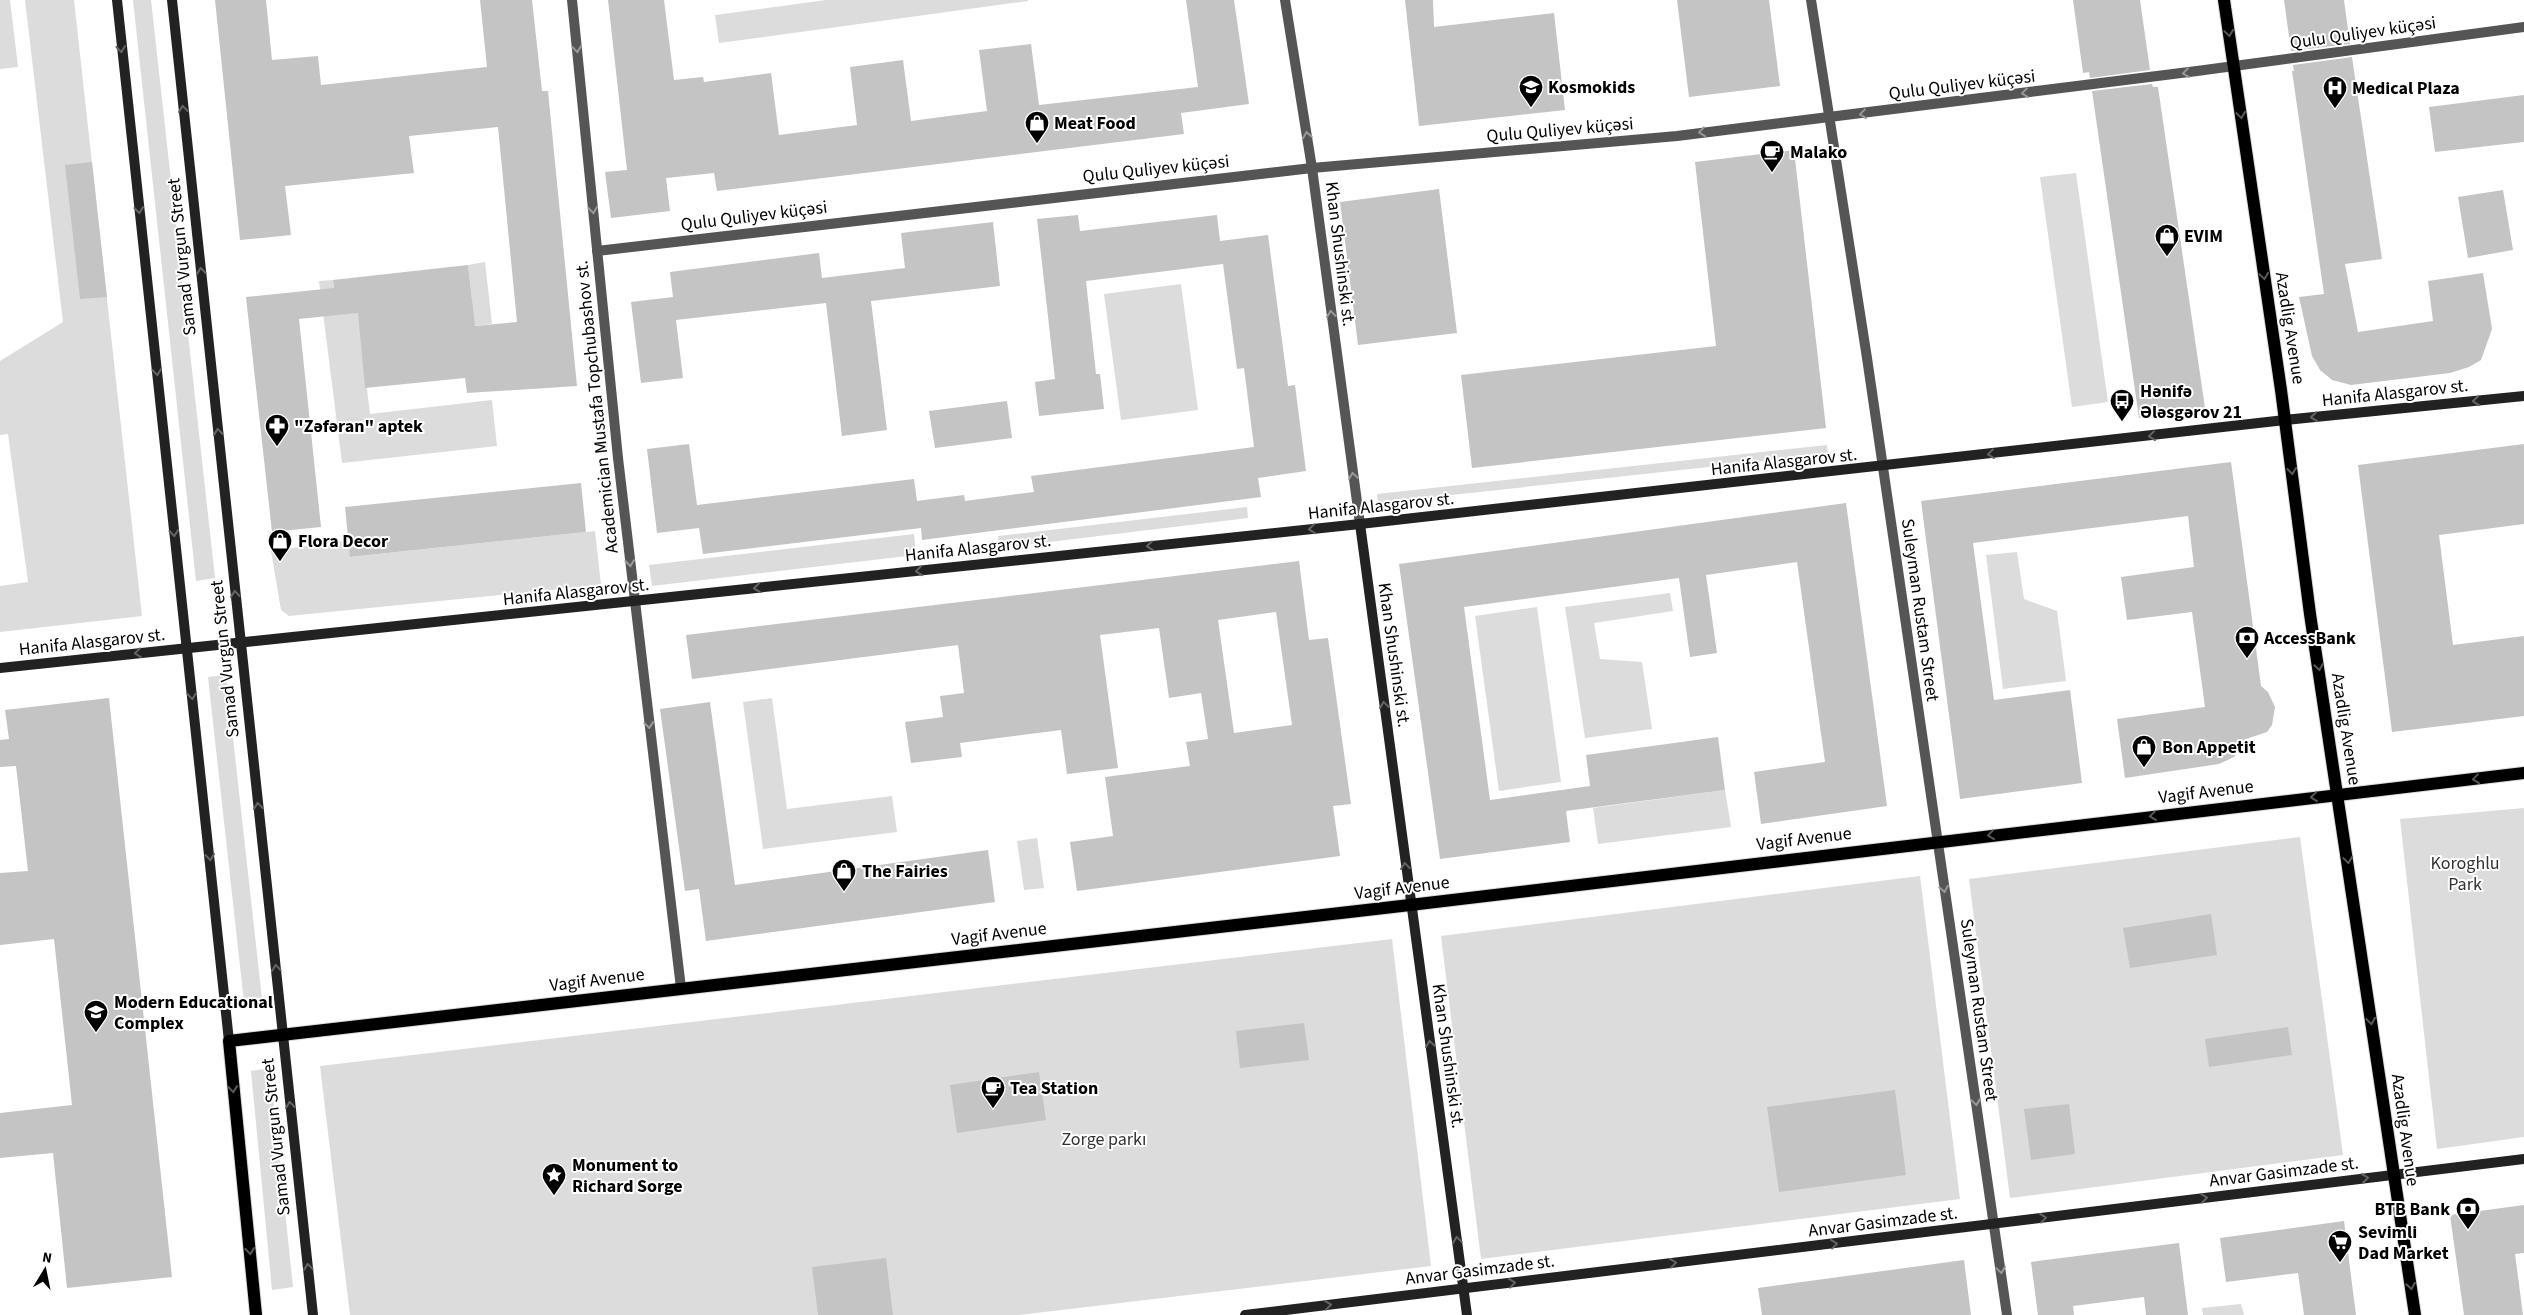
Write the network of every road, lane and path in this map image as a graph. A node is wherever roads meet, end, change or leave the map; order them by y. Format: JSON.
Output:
{"nodes":[{"id":1,"x":117,"y":0,"type":"edge"},
{"id":2,"x":172,"y":0,"type":"edge"},
{"id":3,"x":572,"y":0,"type":"edge"},
{"id":4,"x":1285,"y":0,"type":"edge"},
{"id":5,"x":1812,"y":0,"type":"edge"},
{"id":6,"x":2224,"y":0,"type":"edge"},
{"id":7,"x":2524,"y":27,"type":"edge"},
{"id":8,"x":2234,"y":67,"type":"junction"},
{"id":9,"x":1831,"y":118,"type":"junction"},
{"id":10,"x":1312,"y":168,"type":"junction"},
{"id":11,"x":597,"y":251,"type":"junction"},
{"id":12,"x":2524,"y":396,"type":"edge"},
{"id":13,"x":2285,"y":420,"type":"junction"},
{"id":14,"x":1883,"y":467,"type":"junction"},
{"id":15,"x":1360,"y":524,"type":"junction"},
{"id":16,"x":634,"y":602,"type":"junction"},
{"id":17,"x":241,"y":642,"type":"junction"},
{"id":18,"x":187,"y":648,"type":"junction"},
{"id":19,"x":0,"y":668,"type":"edge"},
{"id":20,"x":2524,"y":773,"type":"edge"},
{"id":21,"x":2338,"y":794,"type":"junction"},
{"id":22,"x":1937,"y":841,"type":"junction"},
{"id":23,"x":1410,"y":905,"type":"junction"},
{"id":24,"x":681,"y":988,"type":"junction"},
{"id":25,"x":283,"y":1034,"type":"junction"},
{"id":26,"x":229,"y":1041,"type":"junction"},
{"id":27,"x":2524,"y":1159,"type":"edge"},
{"id":28,"x":2393,"y":1174,"type":"junction"},
{"id":29,"x":1994,"y":1224,"type":"junction"},
{"id":30,"x":1463,"y":1288,"type":"junction"},
{"id":31,"x":256,"y":1315,"type":"edge"},
{"id":32,"x":313,"y":1315,"type":"edge"},
{"id":33,"x":1245,"y":1315,"type":"edge"},
{"id":34,"x":1467,"y":1315,"type":"edge"},
{"id":35,"x":2007,"y":1315,"type":"edge"},
{"id":36,"x":2415,"y":1315,"type":"edge"}],
"edges":[{"from":1,"to":18,"type":"main road","name":"Samad Vurgun Street","one_way":true},
{"from":17,"to":2,"type":"main road","name":"Samad Vurgun Street","one_way":true},
{"from":3,"to":11,"type":"street","name":"Academician Mustafa Topchubashov st.","one_way":true},
{"from":10,"to":4,"type":"street","name":"Khan Shushinski st.","one_way":true},
{"from":5,"to":9,"type":"street","name":"Suleyman Rustam Street"},
{"from":6,"to":8,"type":"main road","name":"Azadlig Avenue","one_way":true},
{"from":7,"to":8,"type":"street","name":"Qulu Quliyev küçəsi"},
{"from":8,"to":9,"type":"street","name":"Qulu Quliyev küçəsi","one_way":true},
{"from":8,"to":13,"type":"main road","name":"Azadlig Avenue","one_way":true},
{"from":9,"to":10,"type":"street","name":"Qulu Quliyev küçəsi","one_way":true},
{"from":9,"to":14,"type":"street","name":"Suleyman Rustam Street"},
{"from":10,"to":11,"type":"street","name":"Qulu Quliyev küçəsi"},
{"from":15,"to":10,"type":"street","name":"Khan Shushinski st.","one_way":true},
{"from":11,"to":16,"type":"street","name":"Academician Mustafa Topchubashov st.","one_way":true},
{"from":12,"to":13,"type":"main road","name":"Hanifa Alasgarov st.","one_way":true},
{"from":13,"to":14,"type":"main road","name":"Hanifa Alasgarov st.","one_way":true},
{"from":13,"to":21,"type":"main road","name":"Azadlig Avenue","one_way":true},
{"from":14,"to":15,"type":"main road","name":"Hanifa Alasgarov st."},
{"from":14,"to":22,"type":"street","name":"Suleyman Rustam Street"},
{"from":15,"to":16,"type":"main road","name":"Hanifa Alasgarov st.","one_way":true},
{"from":23,"to":15,"type":"main road","name":"Khan Shushinski st.","one_way":true},
{"from":16,"to":17,"type":"main road","name":"Hanifa Alasgarov st."},
{"from":16,"to":24,"type":"street","name":"Academician Mustafa Topchubashov st.","one_way":true},
{"from":17,"to":18,"type":"main road","name":"Hanifa Alasgarov st."},
{"from":25,"to":17,"type":"main road","name":"Samad Vurgun Street","one_way":true},
{"from":18,"to":19,"type":"main road","name":"Hanifa Alasgarov st.","one_way":true},
{"from":18,"to":26,"type":"main road","name":"Samad Vurgun Street","one_way":true},
{"from":20,"to":21,"type":"main road","name":"Vagif Avenue","one_way":true},
{"from":21,"to":22,"type":"main road","name":"Vagif Avenue","one_way":true},
{"from":21,"to":28,"type":"main road","name":"Azadlig Avenue","one_way":true},
{"from":22,"to":23,"type":"main road","name":"Vagif Avenue"},
{"from":22,"to":29,"type":"street","name":"Suleyman Rustam Street","one_way":true},
{"from":23,"to":24,"type":"main road","name":"Vagif Avenue"},
{"from":30,"to":23,"type":"main road","name":"Khan Shushinski st.","one_way":true},
{"from":24,"to":25,"type":"main road","name":"Vagif Avenue"},
{"from":25,"to":26,"type":"main road","name":"Vagif Avenue"},
{"from":32,"to":25,"type":"main road","name":"Samad Vurgun Street","one_way":true},
{"from":26,"to":31,"type":"main road","name":"Samad Vurgun Street","one_way":true},
{"from":27,"to":28,"type":"main road","name":"Anvar Gasimzade st."},
{"from":29,"to":28,"type":"main road","name":"Anvar Gasimzade st.","one_way":true},
{"from":28,"to":36,"type":"main road","name":"Azadlig Avenue","one_way":true},
{"from":30,"to":29,"type":"main road","name":"Anvar Gasimzade st.","one_way":true},
{"from":29,"to":35,"type":"street","name":"Suleyman Rustam Street","one_way":true},
{"from":33,"to":30,"type":"main road","name":"Anvar Gasimzade st.","one_way":true},
{"from":30,"to":34,"type":"main road","name":"Khan Shushinski st."}]}
